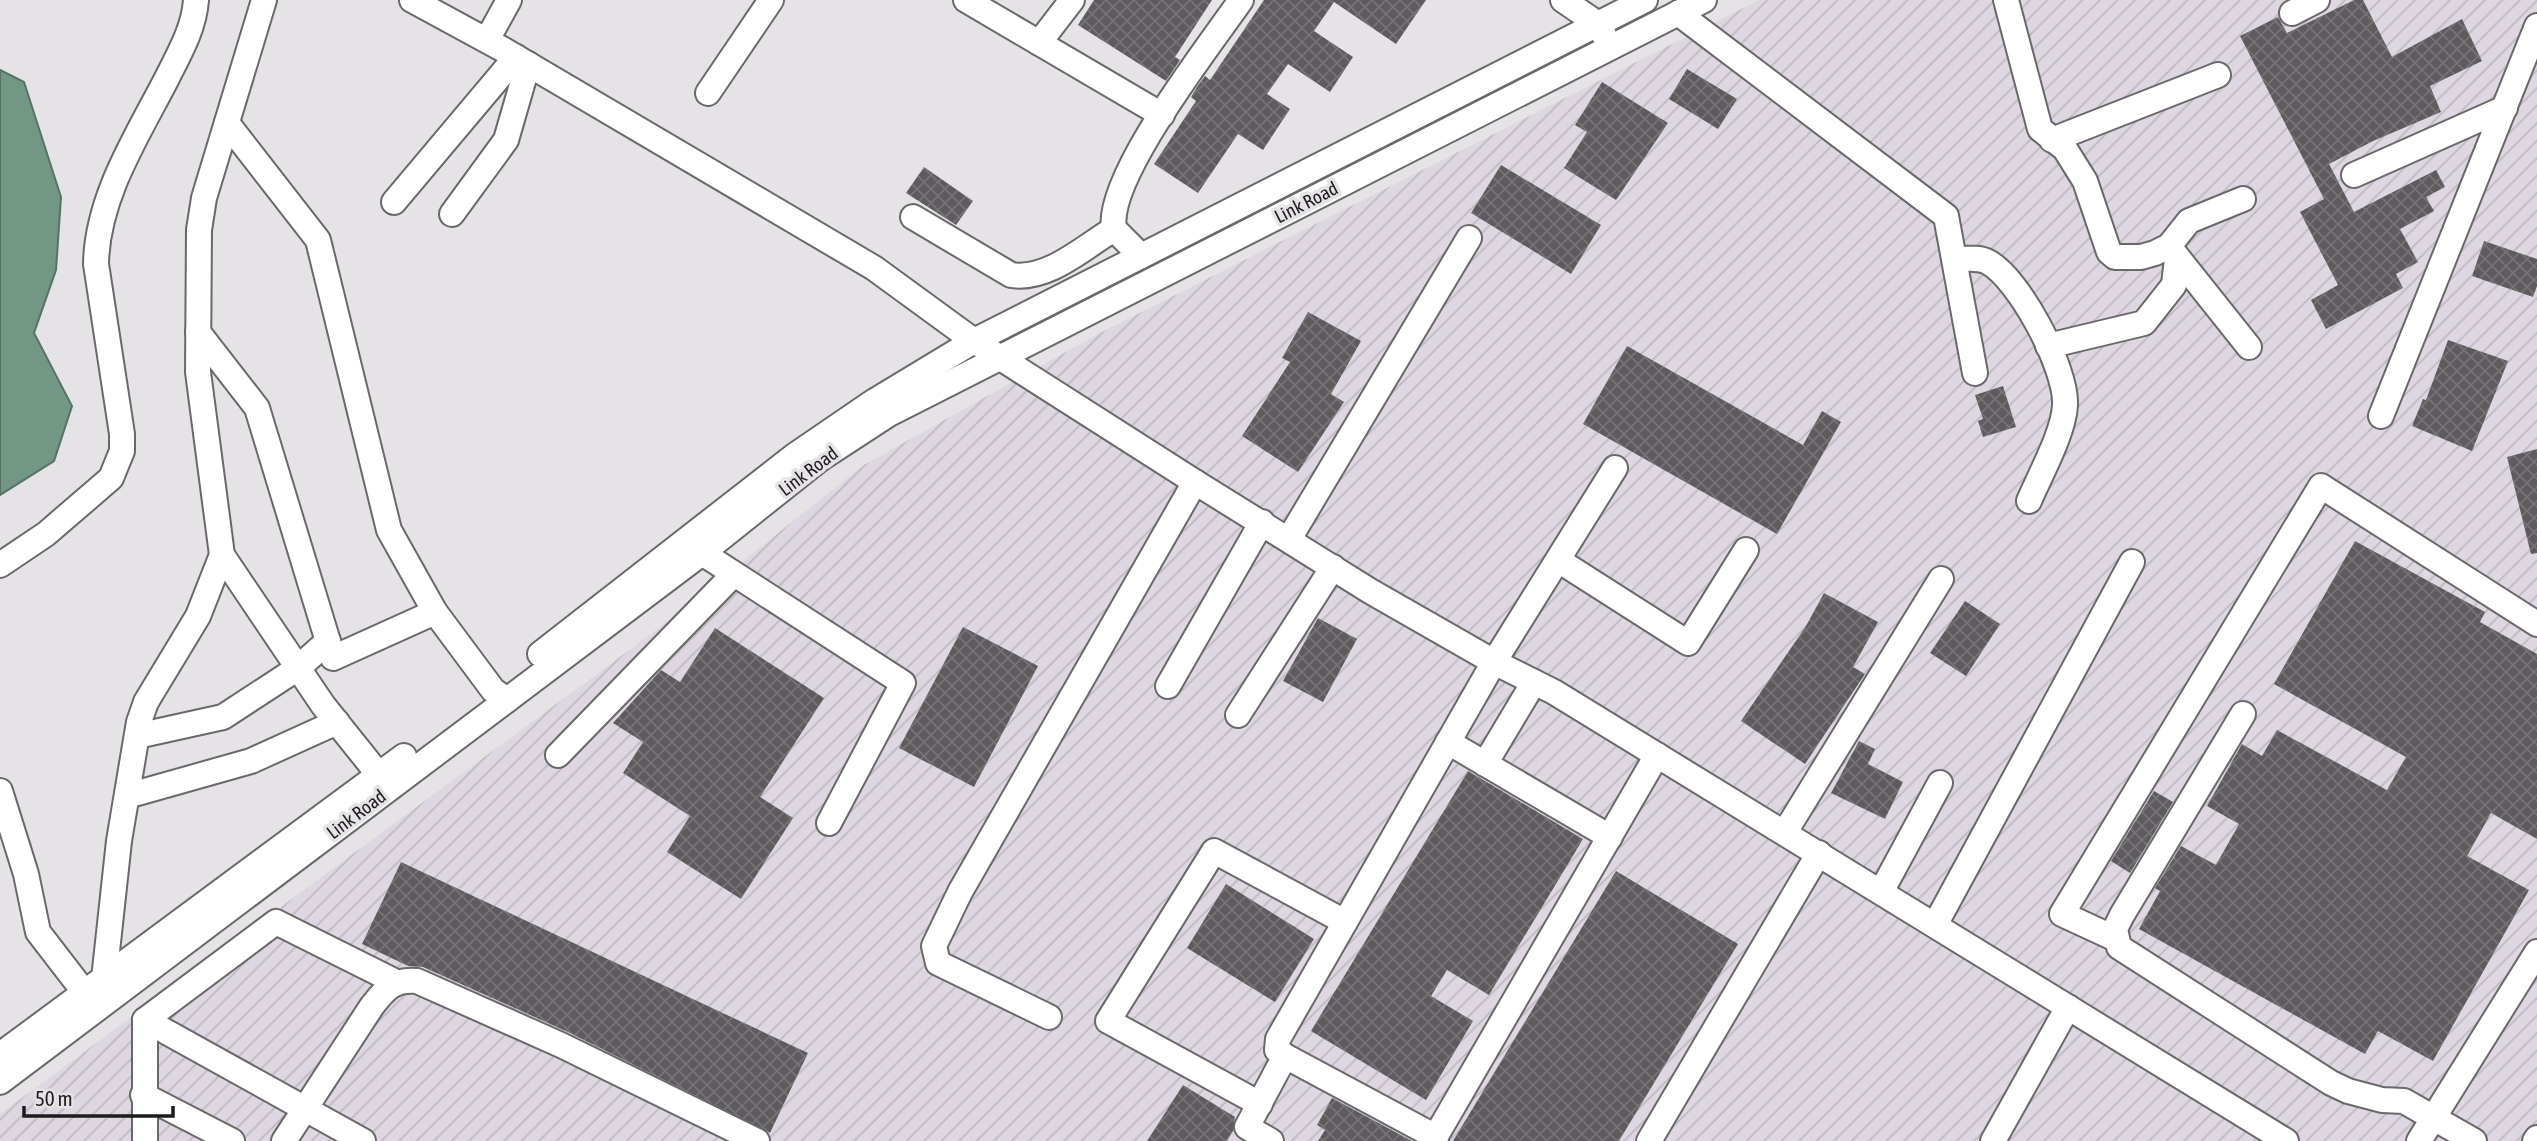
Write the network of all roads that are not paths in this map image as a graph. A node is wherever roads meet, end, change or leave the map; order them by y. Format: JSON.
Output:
{"nodes":[{"id":1,"x":196,"y":0,"type":"edge"},
{"id":2,"x":264,"y":0,"type":"edge"},
{"id":3,"x":509,"y":0,"type":"edge"},
{"id":4,"x":771,"y":0,"type":"edge"},
{"id":5,"x":967,"y":0,"type":"edge"},
{"id":6,"x":1072,"y":0,"type":"edge"},
{"id":7,"x":1241,"y":0,"type":"edge"},
{"id":8,"x":1563,"y":0,"type":"edge"},
{"id":9,"x":1645,"y":0,"type":"edge"},
{"id":10,"x":1704,"y":0,"type":"edge"},
{"id":11,"x":2006,"y":0,"type":"edge"},
{"id":12,"x":2317,"y":0,"type":"edge"},
{"id":13,"x":427,"y":4,"type":"edge"},
{"id":14,"x":1678,"y":13,"type":"junction"},
{"id":15,"x":2292,"y":13,"type":"dead end"},
{"id":16,"x":1598,"y":24,"type":"junction"},
{"id":17,"x":2537,"y":26,"type":"edge"},
{"id":18,"x":486,"y":40,"type":"junction"},
{"id":19,"x":1040,"y":43,"type":"junction"},
{"id":20,"x":1611,"y":47,"type":"junction"},
{"id":21,"x":522,"y":60,"type":"junction"},
{"id":22,"x":2218,"y":75,"type":"dead end"},
{"id":23,"x":708,"y":93,"type":"dead end"},
{"id":24,"x":2505,"y":108,"type":"junction"},
{"id":25,"x":1162,"y":115,"type":"junction"},
{"id":26,"x":227,"y":123,"type":"junction"},
{"id":27,"x":2052,"y":140,"type":"junction"},
{"id":28,"x":2354,"y":175,"type":"dead end"},
{"id":29,"x":2243,"y":199,"type":"dead end"},
{"id":30,"x":394,"y":202,"type":"dead end"},
{"id":31,"x":452,"y":214,"type":"dead end"},
{"id":32,"x":913,"y":217,"type":"dead end"},
{"id":33,"x":1114,"y":229,"type":"junction"},
{"id":34,"x":1469,"y":237,"type":"dead end"},
{"id":35,"x":2173,"y":252,"type":"junction"},
{"id":36,"x":1141,"y":256,"type":"junction"},
{"id":37,"x":1956,"y":258,"type":"junction"},
{"id":38,"x":198,"y":332,"type":"junction"},
{"id":39,"x":974,"y":341,"type":"junction"},
{"id":40,"x":2048,"y":346,"type":"junction"},
{"id":41,"x":2249,"y":347,"type":"dead end"},
{"id":42,"x":1001,"y":357,"type":"junction"},
{"id":43,"x":1975,"y":373,"type":"dead end"},
{"id":44,"x":2381,"y":416,"type":"dead end"},
{"id":45,"x":1615,"y":468,"type":"dead end"},
{"id":46,"x":1195,"y":482,"type":"junction"},
{"id":47,"x":2029,"y":500,"type":"dead end"},
{"id":48,"x":1262,"y":522,"type":"junction"},
{"id":49,"x":1289,"y":539,"type":"junction"},
{"id":50,"x":1746,"y":550,"type":"dead end"},
{"id":51,"x":702,"y":554,"type":"junction"},
{"id":52,"x":222,"y":555,"type":"junction"},
{"id":53,"x":1558,"y":560,"type":"junction"},
{"id":54,"x":2132,"y":562,"type":"dead end"},
{"id":55,"x":0,"y":565,"type":"edge"},
{"id":56,"x":1332,"y":567,"type":"junction"},
{"id":57,"x":734,"y":574,"type":"junction"},
{"id":58,"x":1941,"y":579,"type":"dead end"},
{"id":59,"x":435,"y":612,"type":"junction"},
{"id":60,"x":2537,"y":624,"type":"edge"},
{"id":61,"x":328,"y":641,"type":"junction"},
{"id":62,"x":1494,"y":662,"type":"junction"},
{"id":63,"x":298,"y":668,"type":"junction"},
{"id":64,"x":1534,"y":682,"type":"junction"},
{"id":65,"x":1168,"y":686,"type":"dead end"},
{"id":66,"x":500,"y":695,"type":"junction"},
{"id":67,"x":1238,"y":715,"type":"dead end"},
{"id":68,"x":2243,"y":715,"type":"dead end"},
{"id":69,"x":337,"y":722,"type":"junction"},
{"id":70,"x":136,"y":736,"type":"junction"},
{"id":71,"x":1448,"y":742,"type":"junction"},
{"id":72,"x":558,"y":755,"type":"dead end"},
{"id":73,"x":1657,"y":755,"type":"junction"},
{"id":74,"x":1485,"y":764,"type":"junction"},
{"id":75,"x":379,"y":775,"type":"junction"},
{"id":76,"x":1940,"y":782,"type":"dead end"},
{"id":77,"x":0,"y":791,"type":"edge"},
{"id":78,"x":127,"y":796,"type":"junction"},
{"id":79,"x":829,"y":823,"type":"dead end"},
{"id":80,"x":1785,"y":832,"type":"junction"},
{"id":81,"x":1609,"y":837,"type":"junction"},
{"id":82,"x":1819,"y":853,"type":"junction"},
{"id":83,"x":1881,"y":892,"type":"junction"},
{"id":84,"x":1345,"y":922,"type":"junction"},
{"id":85,"x":1935,"y":925,"type":"junction"},
{"id":86,"x":2116,"y":939,"type":"junction"},
{"id":87,"x":2537,"y":952,"type":"edge"},
{"id":88,"x":396,"y":982,"type":"junction"},
{"id":89,"x":95,"y":986,"type":"junction"},
{"id":90,"x":2068,"y":1007,"type":"junction"},
{"id":91,"x":1049,"y":1017,"type":"dead end"},
{"id":92,"x":145,"y":1020,"type":"junction"},
{"id":93,"x":0,"y":1055,"type":"edge"},
{"id":94,"x":1286,"y":1056,"type":"junction"},
{"id":95,"x":0,"y":1082,"type":"edge"},
{"id":96,"x":143,"y":1095,"type":"junction"},
{"id":97,"x":1260,"y":1104,"type":"junction"},
{"id":98,"x":304,"y":1110,"type":"junction"},
{"id":99,"x":2433,"y":1117,"type":"junction"},
{"id":100,"x":1435,"y":1139,"type":"edge"},
{"id":101,"x":145,"y":1141,"type":"edge"},
{"id":102,"x":232,"y":1141,"type":"edge"},
{"id":103,"x":284,"y":1141,"type":"edge"},
{"id":104,"x":363,"y":1141,"type":"edge"},
{"id":105,"x":757,"y":1141,"type":"edge"},
{"id":106,"x":1271,"y":1141,"type":"edge"},
{"id":107,"x":1649,"y":1141,"type":"edge"},
{"id":108,"x":1993,"y":1141,"type":"edge"},
{"id":109,"x":2286,"y":1141,"type":"edge"},
{"id":110,"x":2419,"y":1141,"type":"edge"},
{"id":111,"x":2474,"y":1141,"type":"edge"}],
"edges":[{"from":1,"to":55,"type":"street"},
{"from":2,"to":26,"type":"street"},
{"from":3,"to":18,"type":"street"},
{"from":4,"to":23,"type":"street"},
{"from":5,"to":19,"type":"street"},
{"from":6,"to":19,"type":"street"},
{"from":7,"to":25,"type":"street"},
{"from":8,"to":16,"type":"street"},
{"from":9,"to":16,"type":"street","name":"Link Road"},
{"from":10,"to":14,"type":"street","name":"Link Road"},
{"from":11,"to":27,"type":"street"},
{"from":12,"to":15,"type":"street"},
{"from":13,"to":18,"type":"street"},
{"from":14,"to":20,"type":"street","name":"Link Road"},
{"from":14,"to":37,"type":"street"},
{"from":16,"to":20,"type":"street"},
{"from":16,"to":36,"type":"street","name":"Link Road"},
{"from":17,"to":24,"type":"street"},
{"from":18,"to":21,"type":"street"},
{"from":19,"to":25,"type":"street"},
{"from":20,"to":42,"type":"street","name":"Link Road"},
{"from":21,"to":30,"type":"street"},
{"from":21,"to":31,"type":"street"},
{"from":21,"to":39,"type":"street"},
{"from":22,"to":27,"type":"street"},
{"from":24,"to":28,"type":"street"},
{"from":24,"to":44,"type":"street"},
{"from":25,"to":33,"type":"street"},
{"from":26,"to":38,"type":"street"},
{"from":26,"to":59,"type":"street"},
{"from":27,"to":35,"type":"street"},
{"from":29,"to":35,"type":"street"},
{"from":32,"to":33,"type":"street"},
{"from":33,"to":36,"type":"street"},
{"from":34,"to":49,"type":"street"},
{"from":35,"to":40,"type":"street"},
{"from":35,"to":41,"type":"street"},
{"from":36,"to":39,"type":"street","name":"Link Road"},
{"from":37,"to":40,"type":"street"},
{"from":37,"to":43,"type":"street"},
{"from":38,"to":52,"type":"street"},
{"from":38,"to":61,"type":"street"},
{"from":39,"to":42,"type":"street"},
{"from":39,"to":66,"type":"street","name":"Link Road"},
{"from":40,"to":47,"type":"street"},
{"from":42,"to":46,"type":"street"},
{"from":42,"to":51,"type":"street","name":"Link Road"},
{"from":45,"to":53,"type":"street"},
{"from":46,"to":48,"type":"street"},
{"from":46,"to":91,"type":"street"},
{"from":48,"to":49,"type":"street"},
{"from":48,"to":65,"type":"street"},
{"from":49,"to":56,"type":"street"},
{"from":50,"to":53,"type":"street"},
{"from":51,"to":57,"type":"street"},
{"from":51,"to":66,"type":"street","name":"Link Road"},
{"from":52,"to":63,"type":"street"},
{"from":52,"to":70,"type":"street"},
{"from":53,"to":62,"type":"street"},
{"from":54,"to":85,"type":"street"},
{"from":56,"to":62,"type":"street"},
{"from":56,"to":67,"type":"street"},
{"from":57,"to":72,"type":"street"},
{"from":57,"to":79,"type":"street"},
{"from":58,"to":80,"type":"street"},
{"from":59,"to":61,"type":"street"},
{"from":59,"to":66,"type":"street"},
{"from":60,"to":86,"type":"street"},
{"from":61,"to":63,"type":"street"},
{"from":62,"to":64,"type":"street"},
{"from":62,"to":71,"type":"street"},
{"from":63,"to":69,"type":"street"},
{"from":63,"to":70,"type":"street"},
{"from":64,"to":73,"type":"street"},
{"from":64,"to":74,"type":"street"},
{"from":66,"to":75,"type":"street","name":"Link Road"},
{"from":66,"to":95,"type":"street","name":"Link Road"},
{"from":68,"to":86,"type":"street"},
{"from":69,"to":75,"type":"street"},
{"from":69,"to":78,"type":"street"},
{"from":70,"to":78,"type":"street"},
{"from":71,"to":74,"type":"street"},
{"from":71,"to":84,"type":"street"},
{"from":73,"to":80,"type":"street"},
{"from":73,"to":81,"type":"street"},
{"from":74,"to":81,"type":"street"},
{"from":75,"to":89,"type":"street","name":"Link Road"},
{"from":76,"to":83,"type":"street"},
{"from":77,"to":89,"type":"street"},
{"from":78,"to":89,"type":"street"},
{"from":80,"to":82,"type":"street"},
{"from":81,"to":100,"type":"street"},
{"from":82,"to":83,"type":"street"},
{"from":82,"to":107,"type":"street"},
{"from":83,"to":85,"type":"street"},
{"from":84,"to":94,"type":"street"},
{"from":84,"to":97,"type":"street"},
{"from":85,"to":90,"type":"street"},
{"from":86,"to":99,"type":"street"},
{"from":87,"to":99,"type":"street"},
{"from":88,"to":92,"type":"street"},
{"from":88,"to":98,"type":"street"},
{"from":88,"to":105,"type":"street"},
{"from":89,"to":93,"type":"street","name":"Link Road"},
{"from":90,"to":108,"type":"street"},
{"from":90,"to":109,"type":"street"},
{"from":92,"to":96,"type":"street"},
{"from":92,"to":98,"type":"street"},
{"from":94,"to":97,"type":"street"},
{"from":94,"to":100,"type":"street"},
{"from":96,"to":101,"type":"street"},
{"from":96,"to":102,"type":"street"},
{"from":97,"to":106,"type":"street"},
{"from":98,"to":103,"type":"street"},
{"from":98,"to":104,"type":"street"},
{"from":99,"to":110,"type":"street"},
{"from":99,"to":111,"type":"street"}]}
